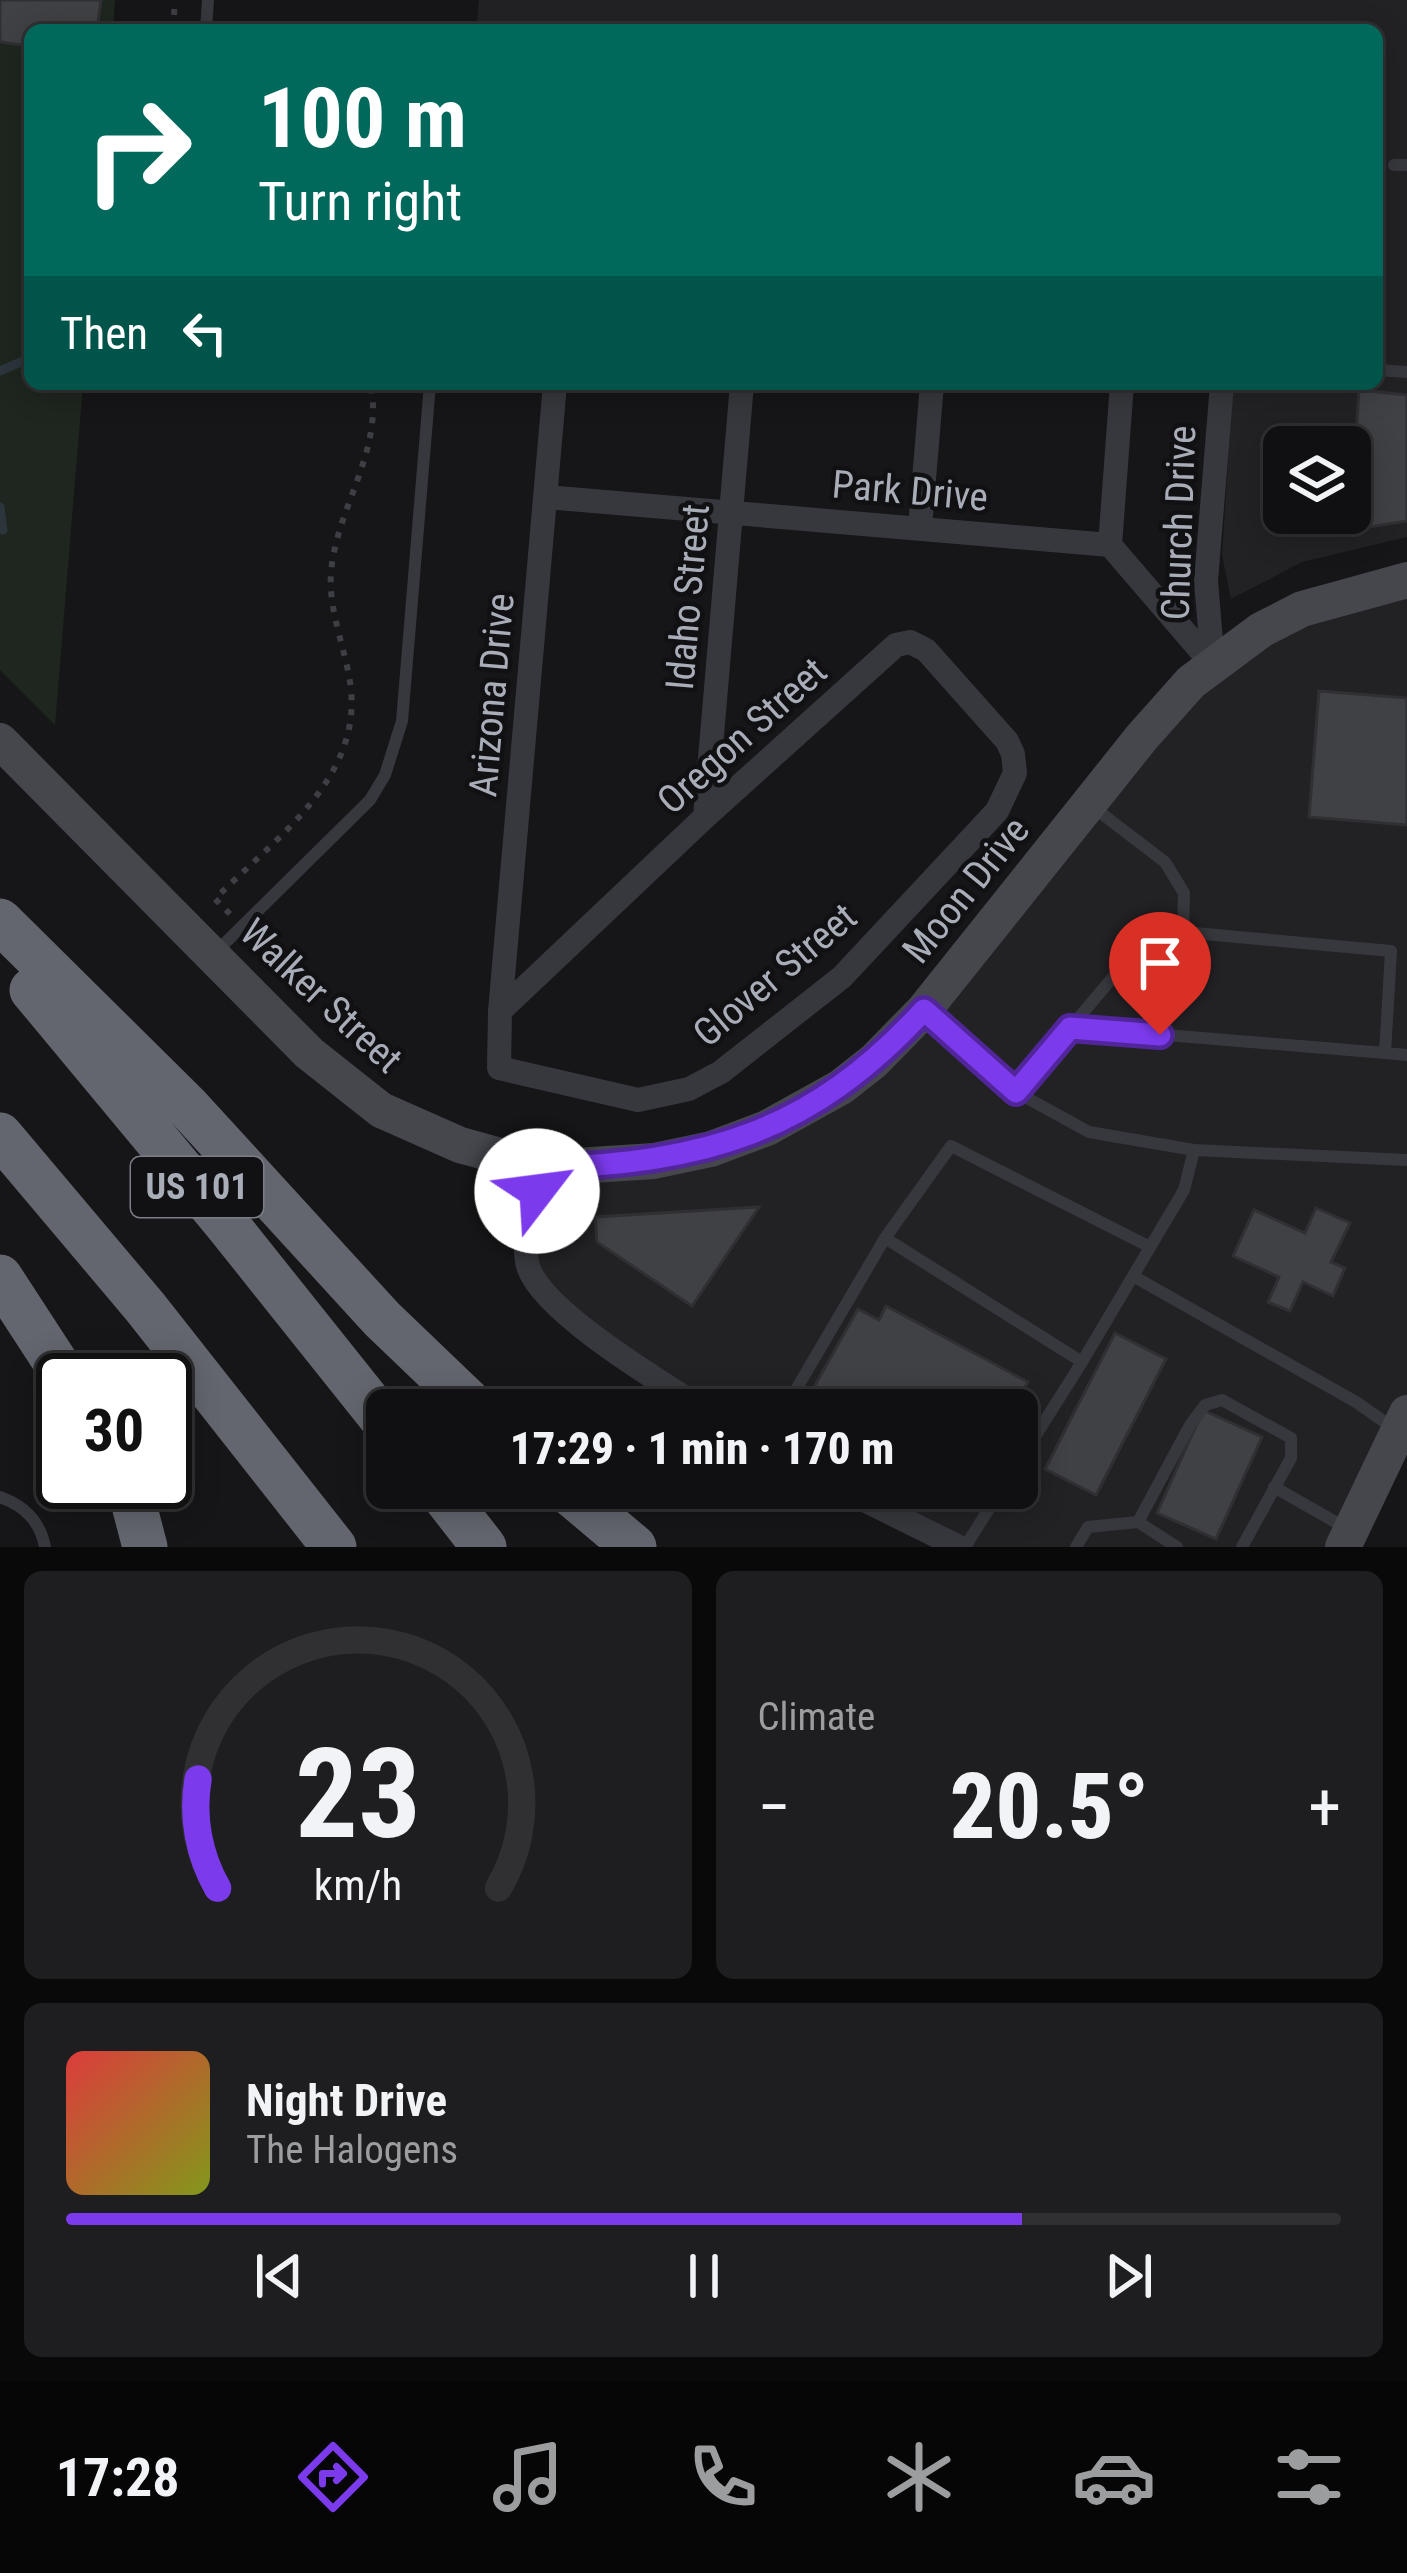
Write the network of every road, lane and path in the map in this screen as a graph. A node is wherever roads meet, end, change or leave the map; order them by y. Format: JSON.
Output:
{"nodes":[{"id":1,"x":371,"y":390,"type":"edge"},
{"id":2,"x":429,"y":390,"type":"edge"},
{"id":3,"x":555,"y":390,"type":"edge"},
{"id":4,"x":741,"y":390,"type":"edge"},
{"id":5,"x":931,"y":390,"type":"edge"},
{"id":6,"x":1122,"y":390,"type":"edge"},
{"id":7,"x":1222,"y":390,"type":"edge"},
{"id":8,"x":546,"y":497,"type":"junction"},
{"id":9,"x":731,"y":513,"type":"junction"},
{"id":10,"x":920,"y":527,"type":"junction"},
{"id":11,"x":1110,"y":545,"type":"junction"},
{"id":12,"x":1407,"y":580,"type":"edge"},
{"id":13,"x":1213,"y":665,"type":"junction"},
{"id":14,"x":0,"y":741,"type":"edge"},
{"id":15,"x":1015,"y":773,"type":"joint"},
{"id":16,"x":1089,"y":803,"type":"junction"},
{"id":17,"x":705,"y":817,"type":"junction"},
{"id":18,"x":0,"y":921,"type":"edge"},
{"id":19,"x":242,"y":925,"type":"junction"},
{"id":20,"x":1183,"y":932,"type":"junction"},
{"id":21,"x":0,"y":954,"type":"edge"},
{"id":22,"x":213,"y":955,"type":"junction"},
{"id":23,"x":924,"y":1010,"type":"junction"},
{"id":24,"x":500,"y":1011,"type":"junction"},
{"id":25,"x":1070,"y":1028,"type":"junction"},
{"id":26,"x":1385,"y":1053,"type":"junction"},
{"id":27,"x":1407,"y":1055,"type":"edge"},
{"id":28,"x":1016,"y":1092,"type":"junction"},
{"id":29,"x":0,"y":1135,"type":"edge"},
{"id":30,"x":1194,"y":1150,"type":"junction"},
{"id":31,"x":1407,"y":1160,"type":"edge"},
{"id":32,"x":544,"y":1168,"type":"junction"},
{"id":33,"x":885,"y":1238,"type":"junction"},
{"id":34,"x":1150,"y":1247,"type":"junction"},
{"id":35,"x":1132,"y":1276,"type":"junction"},
{"id":36,"x":0,"y":1277,"type":"edge"},
{"id":37,"x":49,"y":1353,"type":"edge"},
{"id":38,"x":1082,"y":1362,"type":"junction"},
{"id":39,"x":455,"y":1389,"type":"edge"},
{"id":40,"x":674,"y":1389,"type":"edge"},
{"id":41,"x":796,"y":1389,"type":"edge"},
{"id":42,"x":366,"y":1399,"type":"edge"},
{"id":43,"x":1405,"y":1430,"type":"edge"},
{"id":44,"x":1038,"y":1432,"type":"edge"},
{"id":45,"x":1274,"y":1487,"type":"junction"},
{"id":46,"x":0,"y":1497,"type":"edge"},
{"id":47,"x":135,"y":1509,"type":"edge"},
{"id":48,"x":454,"y":1509,"type":"edge"},
{"id":49,"x":589,"y":1509,"type":"edge"},
{"id":50,"x":883,"y":1509,"type":"edge"},
{"id":51,"x":988,"y":1509,"type":"edge"},
{"id":52,"x":1138,"y":1522,"type":"junction"},
{"id":53,"x":1348,"y":1539,"type":"edge"},
{"id":54,"x":45,"y":1547,"type":"edge"},
{"id":55,"x":145,"y":1547,"type":"edge"},
{"id":56,"x":334,"y":1547,"type":"edge"},
{"id":57,"x":484,"y":1547,"type":"edge"},
{"id":58,"x":634,"y":1547,"type":"edge"},
{"id":59,"x":962,"y":1547,"type":"edge"},
{"id":60,"x":1076,"y":1547,"type":"edge"},
{"id":61,"x":1177,"y":1547,"type":"edge"},
{"id":62,"x":1243,"y":1547,"type":"edge"}],
"edges":[{"from":1,"to":19,"type":"path"},
{"from":2,"to":19,"type":"lane"},
{"from":3,"to":8,"type":"street","name":"Arizona Drive"},
{"from":4,"to":9,"type":"street","name":"Idaho Street"},
{"from":5,"to":10,"type":"street"},
{"from":6,"to":11,"type":"street"},
{"from":7,"to":13,"type":"street","name":"Church Drive"},
{"from":8,"to":9,"type":"street","name":"Park Drive"},
{"from":8,"to":24,"type":"street","name":"Arizona Drive"},
{"from":9,"to":10,"type":"street","name":"Park Drive"},
{"from":9,"to":17,"type":"street","name":"Idaho Street"},
{"from":10,"to":11,"type":"street","name":"Park Drive"},
{"from":11,"to":13,"type":"street"},
{"from":12,"to":13,"type":"street","name":"Moon Drive"},
{"from":13,"to":16,"type":"street","name":"Moon Drive"},
{"from":14,"to":22,"type":"street","name":"Walker Street"},
{"from":15,"to":17,"type":"street","name":"Oregon Street"},
{"from":15,"to":24,"type":"street","name":"Glover Street"},
{"from":16,"to":20,"type":"lane"},
{"from":16,"to":23,"type":"street","name":"Moon Drive"},
{"from":17,"to":24,"type":"street","name":"Oregon Street"},
{"from":18,"to":39,"type":"highway"},
{"from":19,"to":22,"type":"lane"},
{"from":20,"to":25,"type":"lane"},
{"from":20,"to":26,"type":"lane"},
{"from":21,"to":42,"type":"highway","number":"US 101"},
{"from":22,"to":32,"type":"street","name":"Walker Street"},
{"from":23,"to":28,"type":"lane"},
{"from":23,"to":32,"type":"street","name":"Moon Drive"},
{"from":25,"to":26,"type":"lane"},
{"from":25,"to":28,"type":"lane"},
{"from":26,"to":27,"type":"lane"},
{"from":28,"to":30,"type":"lane"},
{"from":29,"to":56,"type":"highway","number":"US 101"},
{"from":30,"to":31,"type":"lane"},
{"from":30,"to":34,"type":"lane"},
{"from":32,"to":40,"type":"street"},
{"from":33,"to":34,"type":"lane"},
{"from":33,"to":38,"type":"lane"},
{"from":33,"to":41,"type":"lane"},
{"from":34,"to":35,"type":"lane"},
{"from":35,"to":38,"type":"lane"},
{"from":35,"to":43,"type":"lane"},
{"from":36,"to":37,"type":"highway"},
{"from":38,"to":44,"type":"lane"},
{"from":43,"to":53,"type":"street"},
{"from":45,"to":52,"type":"lane"},
{"from":45,"to":53,"type":"lane"},
{"from":45,"to":62,"type":"lane"},
{"from":46,"to":54,"type":"lane"},
{"from":47,"to":55,"type":"highway"},
{"from":48,"to":57,"type":"highway"},
{"from":49,"to":58,"type":"highway"},
{"from":50,"to":59,"type":"street"},
{"from":51,"to":59,"type":"lane"},
{"from":52,"to":60,"type":"lane"},
{"from":52,"to":61,"type":"lane"}]}
